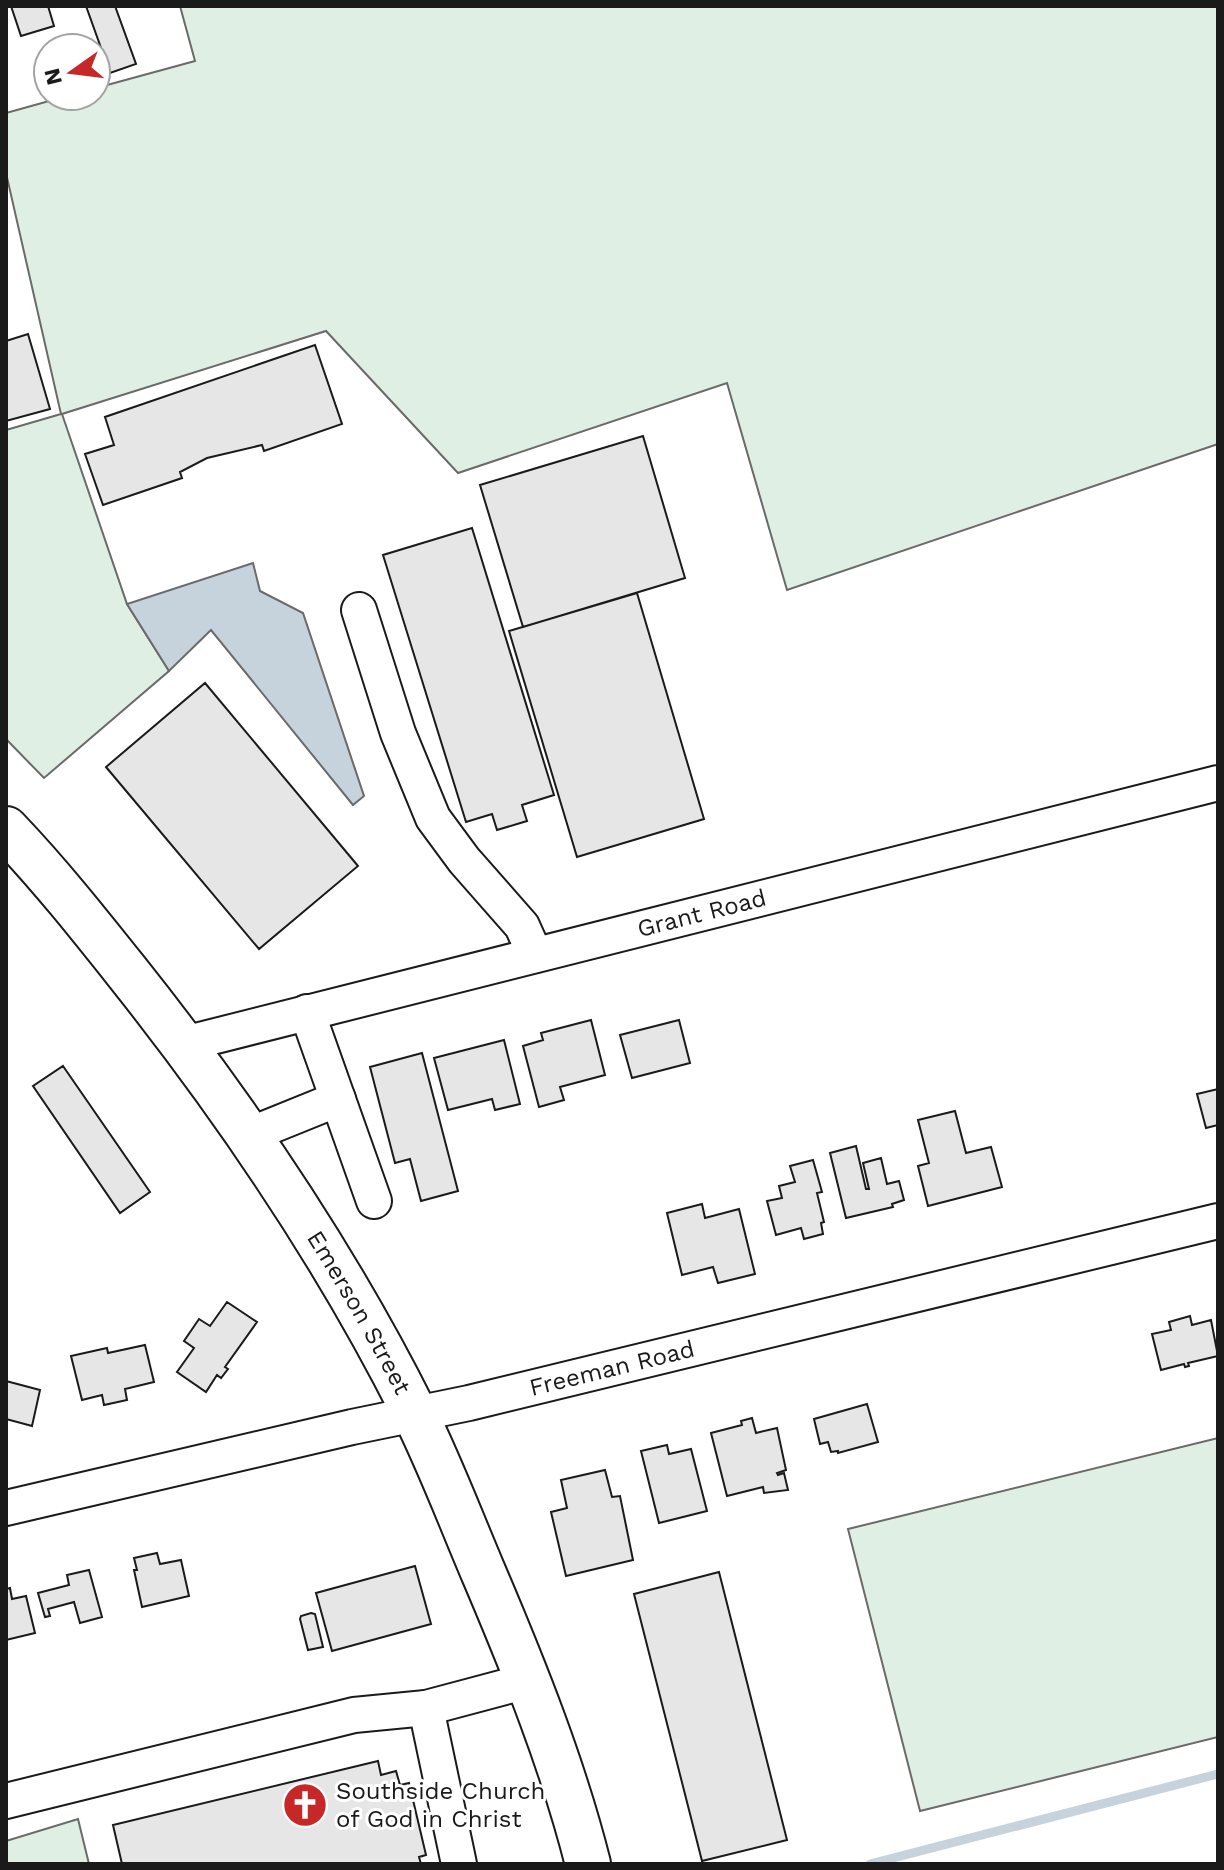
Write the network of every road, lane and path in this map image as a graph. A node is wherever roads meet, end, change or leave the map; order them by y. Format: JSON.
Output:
{"nodes":[{"id":1,"x":359,"y":610,"type":"dead end"},
{"id":2,"x":1218,"y":783,"type":"edge"},
{"id":3,"x":6,"y":829,"type":"edge"},
{"id":4,"x":535,"y":955,"type":"junction"},
{"id":5,"x":307,"y":1012,"type":"junction"},
{"id":6,"x":184,"y":1044,"type":"junction"},
{"id":7,"x":338,"y":1099,"type":"junction"},
{"id":8,"x":249,"y":1135,"type":"junction"},
{"id":9,"x":374,"y":1201,"type":"dead end"},
{"id":10,"x":1218,"y":1221,"type":"edge"},
{"id":11,"x":415,"y":1413,"type":"junction"},
{"id":12,"x":6,"y":1508,"type":"edge"},
{"id":13,"x":527,"y":1681,"type":"junction"},
{"id":14,"x":426,"y":1708,"type":"junction"},
{"id":15,"x":6,"y":1801,"type":"edge"},
{"id":16,"x":459,"y":1864,"type":"edge"},
{"id":17,"x":588,"y":1864,"type":"edge"}],
"edges":[{"from":1,"to":4,"type":"street"},
{"from":2,"to":4,"type":"street","name":"Grant Road"},
{"from":3,"to":6,"type":"main road","name":"Emerson Street"},
{"from":4,"to":5,"type":"street","name":"Grant Road"},
{"from":5,"to":6,"type":"street","name":"Grant Road"},
{"from":5,"to":7,"type":"street"},
{"from":6,"to":8,"type":"main road","name":"Emerson Street"},
{"from":7,"to":8,"type":"street"},
{"from":7,"to":9,"type":"street"},
{"from":8,"to":11,"type":"main road","name":"Emerson Street"},
{"from":10,"to":11,"type":"street","name":"Freeman Road"},
{"from":11,"to":12,"type":"street","name":"Freeman Road"},
{"from":11,"to":13,"type":"main road","name":"Emerson Street"},
{"from":13,"to":14,"type":"street"},
{"from":13,"to":17,"type":"main road","name":"Emerson Street"},
{"from":14,"to":15,"type":"street"},
{"from":14,"to":16,"type":"street"}]}
